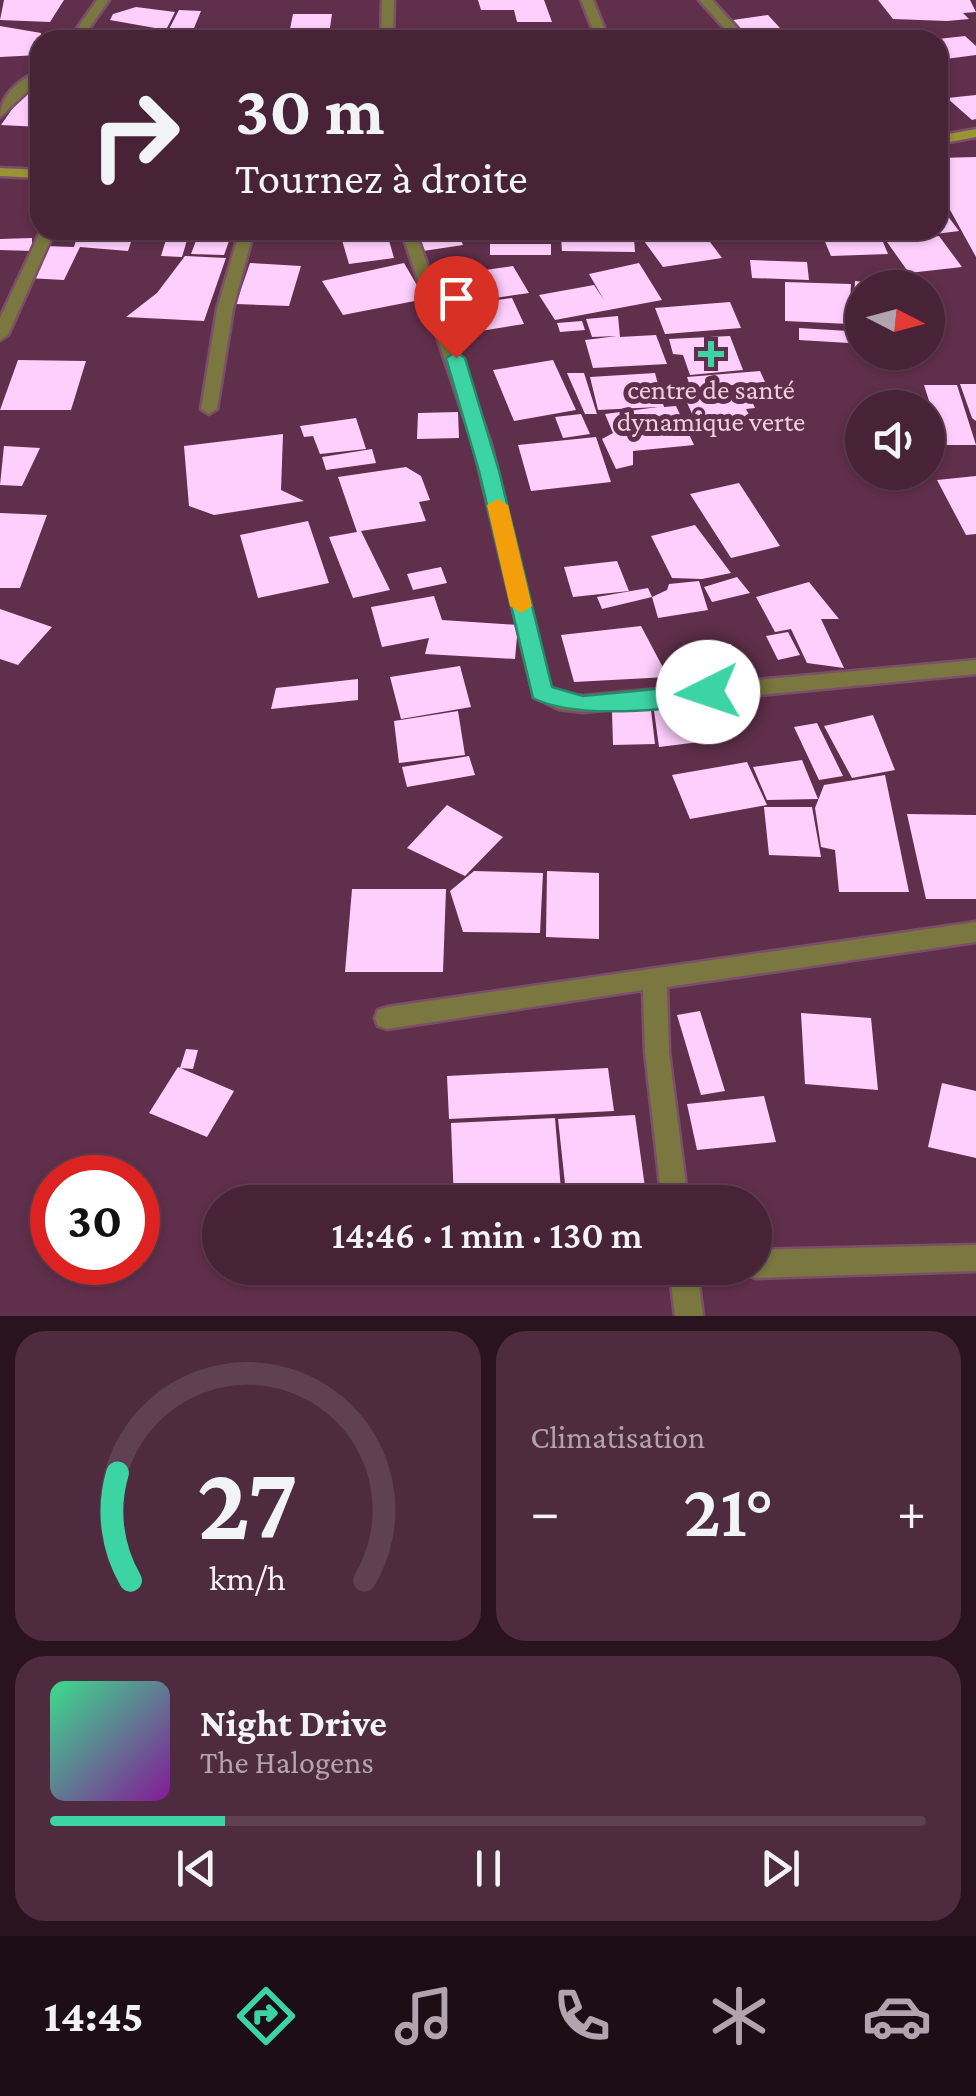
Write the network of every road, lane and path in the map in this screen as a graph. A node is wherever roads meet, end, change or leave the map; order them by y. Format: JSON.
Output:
{"nodes":[{"id":1,"x":103,"y":0,"type":"edge"},
{"id":2,"x":388,"y":0,"type":"edge"},
{"id":3,"x":587,"y":0,"type":"edge"},
{"id":4,"x":704,"y":0,"type":"edge"},
{"id":5,"x":82,"y":30,"type":"edge"},
{"id":6,"x":387,"y":30,"type":"edge"},
{"id":7,"x":600,"y":30,"type":"edge"},
{"id":8,"x":732,"y":30,"type":"edge"},
{"id":9,"x":30,"y":84,"type":"edge"},
{"id":10,"x":0,"y":112,"type":"edge"},
{"id":11,"x":976,"y":133,"type":"edge"},
{"id":12,"x":948,"y":138,"type":"edge"},
{"id":13,"x":0,"y":172,"type":"edge"},
{"id":14,"x":30,"y":174,"type":"edge"},
{"id":15,"x":43,"y":240,"type":"edge"},
{"id":16,"x":244,"y":240,"type":"edge"},
{"id":17,"x":411,"y":240,"type":"edge"},
{"id":18,"x":0,"y":335,"type":"edge"},
{"id":19,"x":209,"y":409,"type":"dead end"},
{"id":20,"x":976,"y":666,"type":"edge"},
{"id":21,"x":976,"y":932,"type":"edge"},
{"id":22,"x":656,"y":978,"type":"junction"},
{"id":23,"x":387,"y":1018,"type":"dead end"},
{"id":24,"x":673,"y":1185,"type":"edge"},
{"id":25,"x":976,"y":1258,"type":"edge"},
{"id":26,"x":772,"y":1264,"type":"edge"},
{"id":27,"x":685,"y":1285,"type":"edge"},
{"id":28,"x":690,"y":1316,"type":"edge"}],
"edges":[{"from":1,"to":5,"type":"street"},
{"from":2,"to":6,"type":"street"},
{"from":3,"to":7,"type":"street"},
{"from":4,"to":8,"type":"street"},
{"from":9,"to":10,"type":"street"},
{"from":11,"to":12,"type":"main road"},
{"from":13,"to":14,"type":"main road"},
{"from":15,"to":18,"type":"street"},
{"from":16,"to":19,"type":"street"},
{"from":17,"to":20,"type":"street"},
{"from":21,"to":22,"type":"street"},
{"from":22,"to":23,"type":"street"},
{"from":22,"to":24,"type":"street"},
{"from":25,"to":26,"type":"street"},
{"from":27,"to":28,"type":"street"}]}
